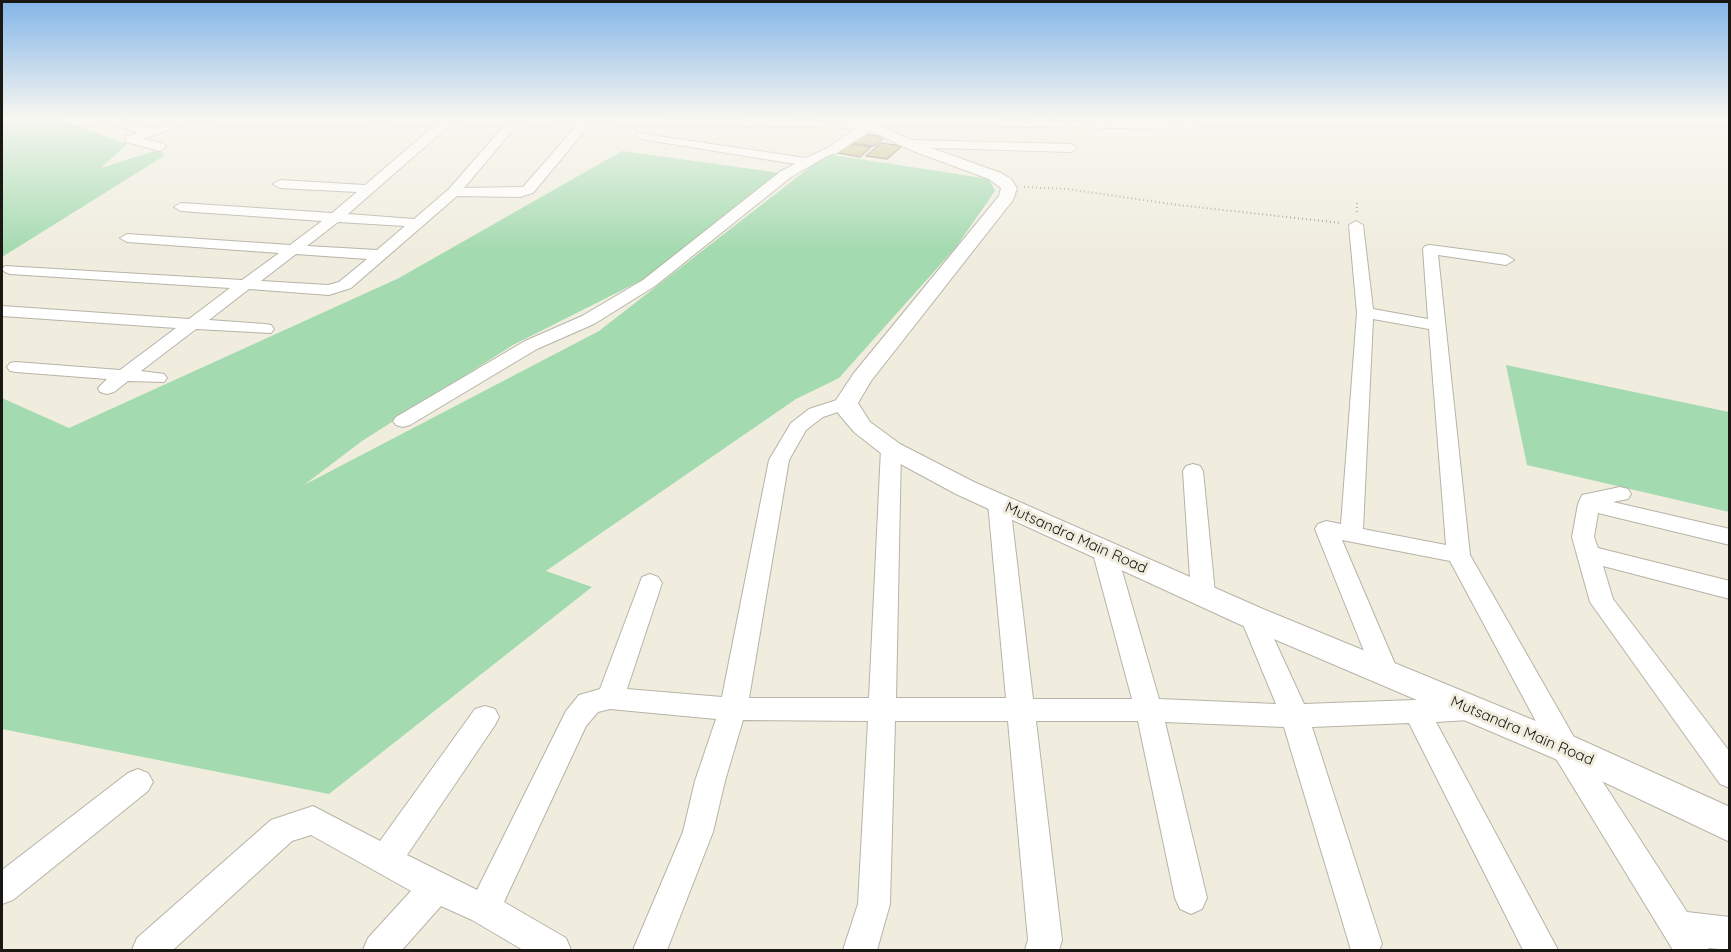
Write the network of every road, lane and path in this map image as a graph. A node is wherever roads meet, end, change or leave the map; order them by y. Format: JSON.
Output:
{"nodes":[{"id":1,"x":398,"y":163,"type":"edge"},
{"id":2,"x":478,"y":163,"type":"edge"},
{"id":3,"x":550,"y":163,"type":"edge"},
{"id":4,"x":805,"y":163,"type":"edge"},
{"id":5,"x":962,"y":163,"type":"edge"},
{"id":6,"x":280,"y":184,"type":"dead end"},
{"id":7,"x":1009,"y":188,"type":"junction"},
{"id":8,"x":369,"y":189,"type":"junction"},
{"id":9,"x":454,"y":192,"type":"junction"},
{"id":10,"x":181,"y":207,"type":"dead end"},
{"id":11,"x":336,"y":217,"type":"junction"},
{"id":12,"x":416,"y":223,"type":"junction"},
{"id":13,"x":1356,"y":225,"type":"joint"},
{"id":14,"x":127,"y":238,"type":"dead end"},
{"id":15,"x":293,"y":249,"type":"junction"},
{"id":16,"x":378,"y":255,"type":"junction"},
{"id":17,"x":1506,"y":260,"type":"dead end"},
{"id":18,"x":10,"y":268,"type":"dead end"},
{"id":19,"x":248,"y":284,"type":"junction"},
{"id":20,"x":2,"y":311,"type":"edge"},
{"id":21,"x":1365,"y":313,"type":"junction"},
{"id":22,"x":194,"y":324,"type":"junction"},
{"id":23,"x":1438,"y":326,"type":"junction"},
{"id":24,"x":265,"y":329,"type":"dead end"},
{"id":25,"x":16,"y":367,"type":"dead end"},
{"id":26,"x":125,"y":375,"type":"junction"},
{"id":27,"x":158,"y":378,"type":"dead end"},
{"id":28,"x":107,"y":388,"type":"dead end"},
{"id":29,"x":846,"y":403,"type":"junction"},
{"id":30,"x":403,"y":421,"type":"dead end"},
{"id":31,"x":891,"y":449,"type":"junction"},
{"id":32,"x":1193,"y":471,"type":"dead end"},
{"id":33,"x":1620,"y":494,"type":"dead end"},
{"id":34,"x":999,"y":503,"type":"junction"},
{"id":35,"x":1589,"y":504,"type":"junction"},
{"id":36,"x":1352,"y":533,"type":"junction"},
{"id":37,"x":1730,"y":537,"type":"edge"},
{"id":38,"x":1104,"y":550,"type":"junction"},
{"id":39,"x":1588,"y":554,"type":"junction"},
{"id":40,"x":1458,"y":555,"type":"junction"},
{"id":41,"x":650,"y":583,"type":"dead end"},
{"id":42,"x":1730,"y":590,"type":"edge"},
{"id":43,"x":1203,"y":593,"type":"junction"},
{"id":44,"x":1252,"y":617,"type":"junction"},
{"id":45,"x":1385,"y":671,"type":"junction"},
{"id":46,"x":610,"y":698,"type":"junction"},
{"id":47,"x":734,"y":709,"type":"junction"},
{"id":48,"x":882,"y":709,"type":"junction"},
{"id":49,"x":1470,"y":709,"type":"junction"},
{"id":50,"x":1021,"y":710,"type":"junction"},
{"id":51,"x":1149,"y":710,"type":"junction"},
{"id":52,"x":1417,"y":712,"type":"junction"},
{"id":53,"x":1295,"y":716,"type":"junction"},
{"id":54,"x":485,"y":717,"type":"dead end"},
{"id":55,"x":1565,"y":748,"type":"junction"},
{"id":56,"x":1730,"y":775,"type":"edge"},
{"id":57,"x":138,"y":782,"type":"dead end"},
{"id":58,"x":1730,"y":825,"type":"edge"},
{"id":59,"x":385,"y":860,"type":"junction"},
{"id":60,"x":436,"y":888,"type":"junction"},
{"id":61,"x":2,"y":889,"type":"edge"},
{"id":62,"x":1191,"y":898,"type":"dead end"},
{"id":63,"x":484,"y":909,"type":"junction"},
{"id":64,"x":1730,"y":934,"type":"edge"},
{"id":65,"x":1685,"y":939,"type":"edge"},
{"id":66,"x":1365,"y":944,"type":"dead end"},
{"id":67,"x":149,"y":951,"type":"edge"},
{"id":68,"x":380,"y":951,"type":"edge"},
{"id":69,"x":554,"y":951,"type":"edge"},
{"id":70,"x":650,"y":951,"type":"edge"},
{"id":71,"x":860,"y":951,"type":"edge"},
{"id":72,"x":1042,"y":951,"type":"edge"},
{"id":73,"x":1541,"y":951,"type":"edge"}],
"edges":[{"from":1,"to":8,"type":"street"},
{"from":2,"to":9,"type":"street"},
{"from":3,"to":9,"type":"street"},
{"from":4,"to":30,"type":"street"},
{"from":5,"to":7,"type":"street"},
{"from":6,"to":8,"type":"street"},
{"from":7,"to":13,"type":"path"},
{"from":7,"to":29,"type":"street"},
{"from":8,"to":11,"type":"street"},
{"from":9,"to":12,"type":"street"},
{"from":10,"to":11,"type":"street"},
{"from":11,"to":12,"type":"street"},
{"from":11,"to":15,"type":"street"},
{"from":12,"to":16,"type":"street"},
{"from":13,"to":21,"type":"street"},
{"from":14,"to":15,"type":"street"},
{"from":15,"to":16,"type":"street"},
{"from":15,"to":19,"type":"street"},
{"from":16,"to":19,"type":"street"},
{"from":17,"to":23,"type":"street"},
{"from":18,"to":19,"type":"street"},
{"from":19,"to":22,"type":"street"},
{"from":20,"to":22,"type":"street"},
{"from":21,"to":23,"type":"street"},
{"from":21,"to":36,"type":"street"},
{"from":22,"to":24,"type":"street"},
{"from":22,"to":26,"type":"street"},
{"from":23,"to":40,"type":"street"},
{"from":25,"to":26,"type":"street"},
{"from":26,"to":27,"type":"street"},
{"from":26,"to":28,"type":"street"},
{"from":29,"to":31,"type":"street","name":"Mutsandra Main Road"},
{"from":29,"to":47,"type":"street"},
{"from":31,"to":34,"type":"street","name":"Mutsandra Main Road"},
{"from":31,"to":48,"type":"street"},
{"from":32,"to":43,"type":"street"},
{"from":33,"to":35,"type":"street"},
{"from":34,"to":38,"type":"street","name":"Mutsandra Main Road"},
{"from":34,"to":50,"type":"street"},
{"from":35,"to":37,"type":"street"},
{"from":35,"to":39,"type":"street"},
{"from":36,"to":40,"type":"street"},
{"from":36,"to":45,"type":"street"},
{"from":38,"to":43,"type":"street","name":"Mutsandra Main Road"},
{"from":38,"to":51,"type":"street"},
{"from":39,"to":42,"type":"street"},
{"from":39,"to":56,"type":"street"},
{"from":40,"to":55,"type":"street"},
{"from":41,"to":46,"type":"street"},
{"from":43,"to":44,"type":"street","name":"Mutsandra Main Road"},
{"from":44,"to":45,"type":"street","name":"Mutsandra Main Road"},
{"from":44,"to":53,"type":"street"},
{"from":45,"to":49,"type":"street","name":"Mutsandra Main Road"},
{"from":46,"to":47,"type":"street"},
{"from":46,"to":63,"type":"street"},
{"from":47,"to":48,"type":"street"},
{"from":47,"to":70,"type":"street"},
{"from":48,"to":50,"type":"street"},
{"from":48,"to":71,"type":"street"},
{"from":49,"to":52,"type":"street"},
{"from":49,"to":55,"type":"street","name":"Mutsandra Main Road"},
{"from":50,"to":51,"type":"street"},
{"from":50,"to":72,"type":"street"},
{"from":51,"to":53,"type":"street"},
{"from":51,"to":62,"type":"street"},
{"from":52,"to":53,"type":"street"},
{"from":52,"to":73,"type":"street"},
{"from":53,"to":66,"type":"street"},
{"from":54,"to":59,"type":"street"},
{"from":55,"to":58,"type":"street","name":"Mutsandra Main Road"},
{"from":55,"to":65,"type":"street"},
{"from":57,"to":61,"type":"street"},
{"from":59,"to":60,"type":"street"},
{"from":59,"to":67,"type":"street"},
{"from":60,"to":63,"type":"street"},
{"from":60,"to":68,"type":"street"},
{"from":63,"to":69,"type":"street"},
{"from":64,"to":65,"type":"street"}]}
